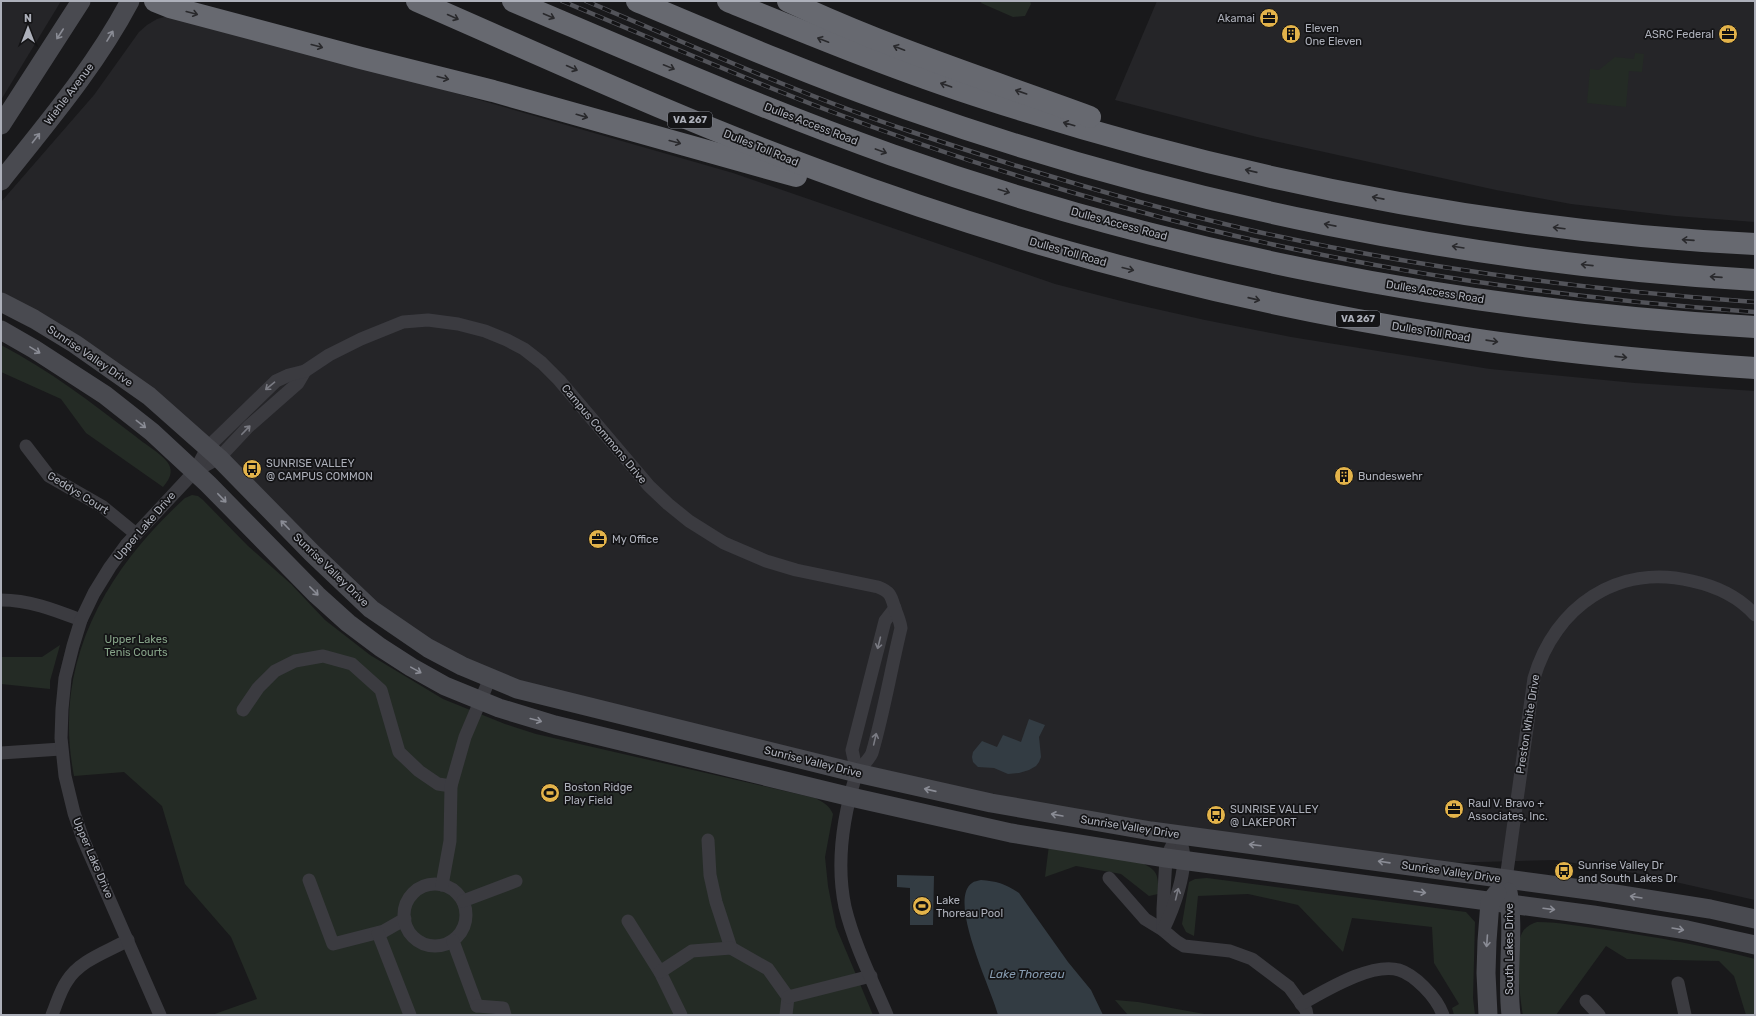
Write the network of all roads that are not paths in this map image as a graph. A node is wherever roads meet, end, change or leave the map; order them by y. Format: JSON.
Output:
{"nodes":[{"id":1,"x":81,"y":1,"type":"edge"},
{"id":2,"x":130,"y":1,"type":"edge"},
{"id":3,"x":155,"y":1,"type":"edge"},
{"id":4,"x":417,"y":1,"type":"edge"},
{"id":5,"x":513,"y":1,"type":"edge"},
{"id":6,"x":637,"y":1,"type":"edge"},
{"id":7,"x":728,"y":1,"type":"edge"},
{"id":8,"x":788,"y":1,"type":"edge"},
{"id":9,"x":1,"y":125,"type":"edge"},
{"id":10,"x":1229,"y":166,"type":"junction"},
{"id":11,"x":1,"y":180,"type":"edge"},
{"id":12,"x":969,"y":222,"type":"junction"},
{"id":13,"x":1755,"y":244,"type":"edge"},
{"id":14,"x":1755,"y":280,"type":"edge"},
{"id":15,"x":1,"y":302,"type":"edge"},
{"id":16,"x":1755,"y":327,"type":"edge"},
{"id":17,"x":1,"y":330,"type":"edge"},
{"id":18,"x":1755,"y":368,"type":"edge"},
{"id":19,"x":26,"y":446,"type":"dead end"},
{"id":20,"x":213,"y":453,"type":"junction"},
{"id":21,"x":195,"y":471,"type":"junction"},
{"id":22,"x":136,"y":534,"type":"junction"},
{"id":23,"x":1,"y":600,"type":"edge"},
{"id":24,"x":895,"y":608,"type":"junction"},
{"id":25,"x":1755,"y":615,"type":"edge"},
{"id":26,"x":81,"y":620,"type":"junction"},
{"id":27,"x":490,"y":678,"type":"junction"},
{"id":28,"x":480,"y":702,"type":"junction"},
{"id":29,"x":243,"y":710,"type":"dead end"},
{"id":30,"x":61,"y":749,"type":"junction"},
{"id":31,"x":1,"y":753,"type":"edge"},
{"id":32,"x":857,"y":773,"type":"junction"},
{"id":33,"x":451,"y":786,"type":"junction"},
{"id":34,"x":851,"y":797,"type":"junction"},
{"id":35,"x":1177,"y":835,"type":"junction"},
{"id":36,"x":708,"y":840,"type":"dead end"},
{"id":37,"x":1175,"y":859,"type":"junction"},
{"id":38,"x":1109,"y":878,"type":"dead end"},
{"id":39,"x":1506,"y":879,"type":"junction"},
{"id":40,"x":310,"y":880,"type":"dead end"},
{"id":41,"x":516,"y":881,"type":"dead end"},
{"id":42,"x":442,"y":885,"type":"junction"},
{"id":43,"x":463,"y":901,"type":"junction"},
{"id":44,"x":1490,"y":902,"type":"junction"},
{"id":45,"x":1510,"y":905,"type":"junction"},
{"id":46,"x":405,"y":919,"type":"junction"},
{"id":47,"x":1755,"y":919,"type":"edge"},
{"id":48,"x":628,"y":921,"type":"dead end"},
{"id":49,"x":1163,"y":930,"type":"junction"},
{"id":50,"x":378,"y":933,"type":"junction"},
{"id":51,"x":128,"y":940,"type":"junction"},
{"id":52,"x":453,"y":941,"type":"junction"},
{"id":53,"x":1755,"y":945,"type":"edge"},
{"id":54,"x":731,"y":948,"type":"junction"},
{"id":55,"x":660,"y":972,"type":"junction"},
{"id":56,"x":871,"y":976,"type":"junction"},
{"id":57,"x":1678,"y":983,"type":"dead end"},
{"id":58,"x":788,"y":997,"type":"junction"},
{"id":59,"x":1586,"y":1001,"type":"dead end"},
{"id":60,"x":1304,"y":1009,"type":"edge"},
{"id":61,"x":474,"y":1010,"type":"edge"},
{"id":62,"x":408,"y":1014,"type":"edge"},
{"id":63,"x":52,"y":1015,"type":"edge"},
{"id":64,"x":160,"y":1015,"type":"edge"},
{"id":65,"x":506,"y":1015,"type":"edge"},
{"id":66,"x":681,"y":1015,"type":"edge"},
{"id":67,"x":786,"y":1015,"type":"edge"},
{"id":68,"x":887,"y":1015,"type":"edge"},
{"id":69,"x":1443,"y":1015,"type":"edge"},
{"id":70,"x":1488,"y":1015,"type":"edge"},
{"id":71,"x":1511,"y":1015,"type":"edge"},
{"id":72,"x":1599,"y":1015,"type":"edge"},
{"id":73,"x":1685,"y":1015,"type":"edge"}],
"edges":[{"from":1,"to":9,"type":"main road","one_way":true},
{"from":11,"to":2,"type":"main road","name":"Wiehle Avenue","one_way":true},
{"from":3,"to":12,"type":"highway","one_way":true},
{"from":4,"to":12,"type":"highway","name":"Dulles Toll Road","number":"VA 267","one_way":true},
{"from":5,"to":16,"type":"highway","name":"Dulles Access Road","one_way":true},
{"from":14,"to":6,"type":"highway","one_way":true},
{"from":10,"to":7,"type":"highway","one_way":true},
{"from":10,"to":8,"type":"highway","one_way":true},
{"from":13,"to":10,"type":"highway","one_way":true},
{"from":12,"to":18,"type":"highway","name":"Dulles Toll Road","number":"VA 267","one_way":true},
{"from":15,"to":20,"type":"main road","name":"Sunrise Valley Drive"},
{"from":17,"to":21,"type":"main road","one_way":true},
{"from":19,"to":22,"type":"street","name":"Geddys Court"},
{"from":20,"to":21,"type":"street","name":"Campus Commons Drive"},
{"from":20,"to":24,"type":"street","name":"Campus Commons Drive"},
{"from":27,"to":20,"type":"main road","name":"Sunrise Valley Drive","one_way":true},
{"from":21,"to":22,"type":"street","name":"Upper Lake Drive"},
{"from":21,"to":28,"type":"main road","one_way":true},
{"from":22,"to":26,"type":"street","name":"Upper Lake Drive"},
{"from":23,"to":26,"type":"street"},
{"from":24,"to":32,"type":"street","one_way":true},
{"from":32,"to":24,"type":"street","name":"Campus Commons Drive","one_way":true},
{"from":25,"to":39,"type":"street","name":"Preston White Drive"},
{"from":26,"to":30,"type":"street","name":"Upper Lake Drive"},
{"from":27,"to":28,"type":"street"},
{"from":27,"to":32,"type":"main road","name":"Sunrise Valley Drive"},
{"from":28,"to":33,"type":"street"},
{"from":28,"to":34,"type":"main road","one_way":true},
{"from":29,"to":33,"type":"street"},
{"from":30,"to":31,"type":"street"},
{"from":30,"to":51,"type":"street","name":"Upper Lake Drive"},
{"from":32,"to":34,"type":"street"},
{"from":35,"to":32,"type":"main road","name":"Sunrise Valley Drive","one_way":true},
{"from":33,"to":42,"type":"street"},
{"from":34,"to":37,"type":"main road"},
{"from":34,"to":56,"type":"street"},
{"from":35,"to":37,"type":"street"},
{"from":39,"to":35,"type":"main road","name":"Sunrise Valley Drive","one_way":true},
{"from":36,"to":54,"type":"street"},
{"from":37,"to":44,"type":"main road","one_way":true},
{"from":37,"to":49,"type":"street"},
{"from":49,"to":37,"type":"street","one_way":true},
{"from":38,"to":49,"type":"street"},
{"from":39,"to":44,"type":"main road","name":"South Lakes Drive"},
{"from":39,"to":45,"type":"main road","name":"South Lakes Drive"},
{"from":47,"to":39,"type":"main road","name":"Sunrise Valley Drive","one_way":true},
{"from":40,"to":50,"type":"street"},
{"from":41,"to":43,"type":"street"},
{"from":42,"to":43,"type":"street"},
{"from":42,"to":46,"type":"street"},
{"from":43,"to":52,"type":"street"},
{"from":44,"to":45,"type":"main road"},
{"from":44,"to":70,"type":"main road","name":"South Lakes Drive","one_way":true},
{"from":45,"to":53,"type":"main road","one_way":true},
{"from":45,"to":71,"type":"main road","name":"South Lakes Drive"},
{"from":46,"to":50,"type":"street"},
{"from":46,"to":52,"type":"street"},
{"from":48,"to":55,"type":"street"},
{"from":49,"to":60,"type":"street"},
{"from":50,"to":62,"type":"street"},
{"from":51,"to":63,"type":"street"},
{"from":51,"to":64,"type":"street","name":"Upper Lake Drive"},
{"from":52,"to":61,"type":"street"},
{"from":54,"to":55,"type":"street"},
{"from":54,"to":58,"type":"street"},
{"from":55,"to":66,"type":"street"},
{"from":56,"to":58,"type":"street"},
{"from":56,"to":68,"type":"street"},
{"from":57,"to":73,"type":"street"},
{"from":58,"to":67,"type":"street"},
{"from":59,"to":72,"type":"street"},
{"from":60,"to":69,"type":"street"},
{"from":61,"to":65,"type":"street"}]}
